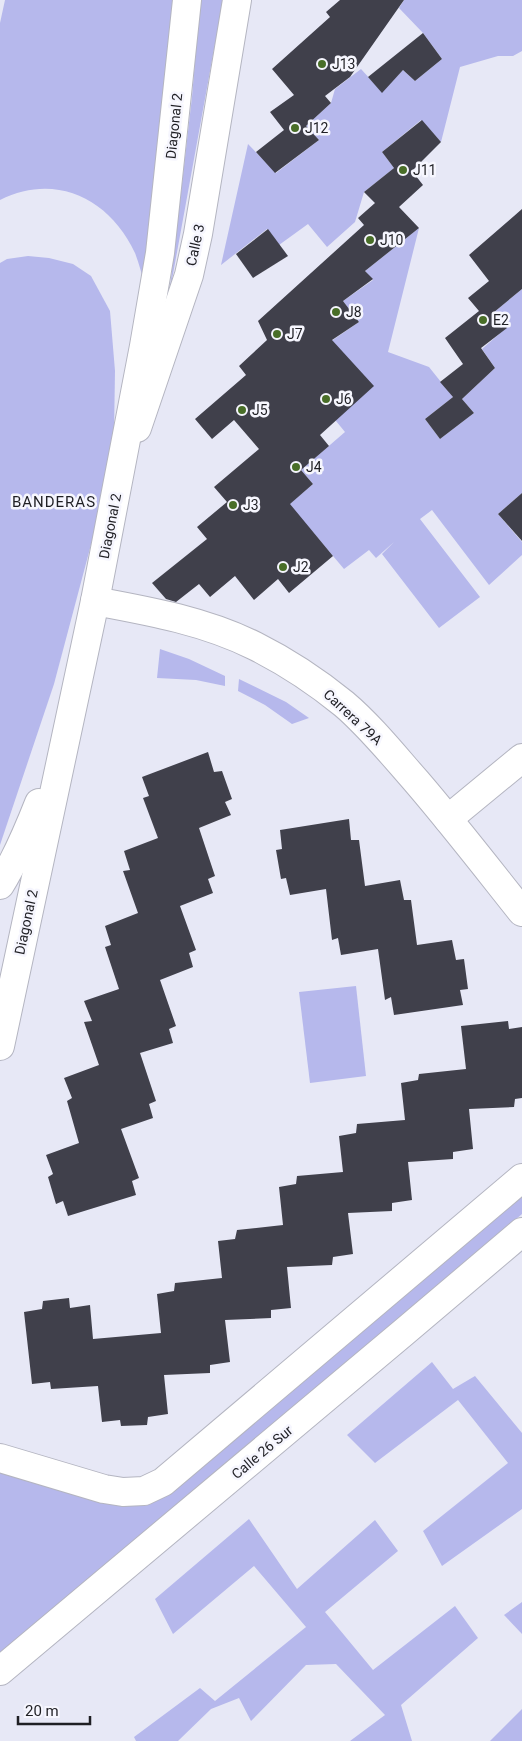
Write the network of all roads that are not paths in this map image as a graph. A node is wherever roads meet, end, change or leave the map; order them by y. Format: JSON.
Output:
{"nodes":[{"id":1,"x":187,"y":0,"type":"edge"},
{"id":2,"x":237,"y":0,"type":"edge"},
{"id":3,"x":119,"y":482,"type":"junction"},
{"id":4,"x":95,"y":601,"type":"junction"},
{"id":5,"x":66,"y":740,"type":"junction"},
{"id":6,"x":522,"y":758,"type":"edge"},
{"id":7,"x":448,"y":819,"type":"junction"},
{"id":8,"x":0,"y":885,"type":"edge"},
{"id":9,"x":522,"y":912,"type":"edge"},
{"id":10,"x":0,"y":1046,"type":"edge"},
{"id":11,"x":522,"y":1178,"type":"edge"},
{"id":12,"x":522,"y":1232,"type":"edge"},
{"id":13,"x":0,"y":1458,"type":"edge"},
{"id":14,"x":0,"y":1671,"type":"edge"}],
"edges":[{"from":1,"to":3,"type":"main road","name":"Diagonal 2"},
{"from":2,"to":3,"type":"main road","name":"Calle 3"},
{"from":3,"to":4,"type":"main road","name":"Diagonal 2"},
{"from":4,"to":5,"type":"main road","name":"Diagonal 2"},
{"from":4,"to":7,"type":"main road","name":"Carrera 79A"},
{"from":5,"to":8,"type":"main road"},
{"from":5,"to":10,"type":"main road","name":"Diagonal 2"},
{"from":6,"to":7,"type":"main road"},
{"from":7,"to":9,"type":"main road","name":"Carrera 79A"},
{"from":11,"to":13,"type":"main road"},
{"from":12,"to":14,"type":"main road","name":"Calle 26 Sur"}]}
